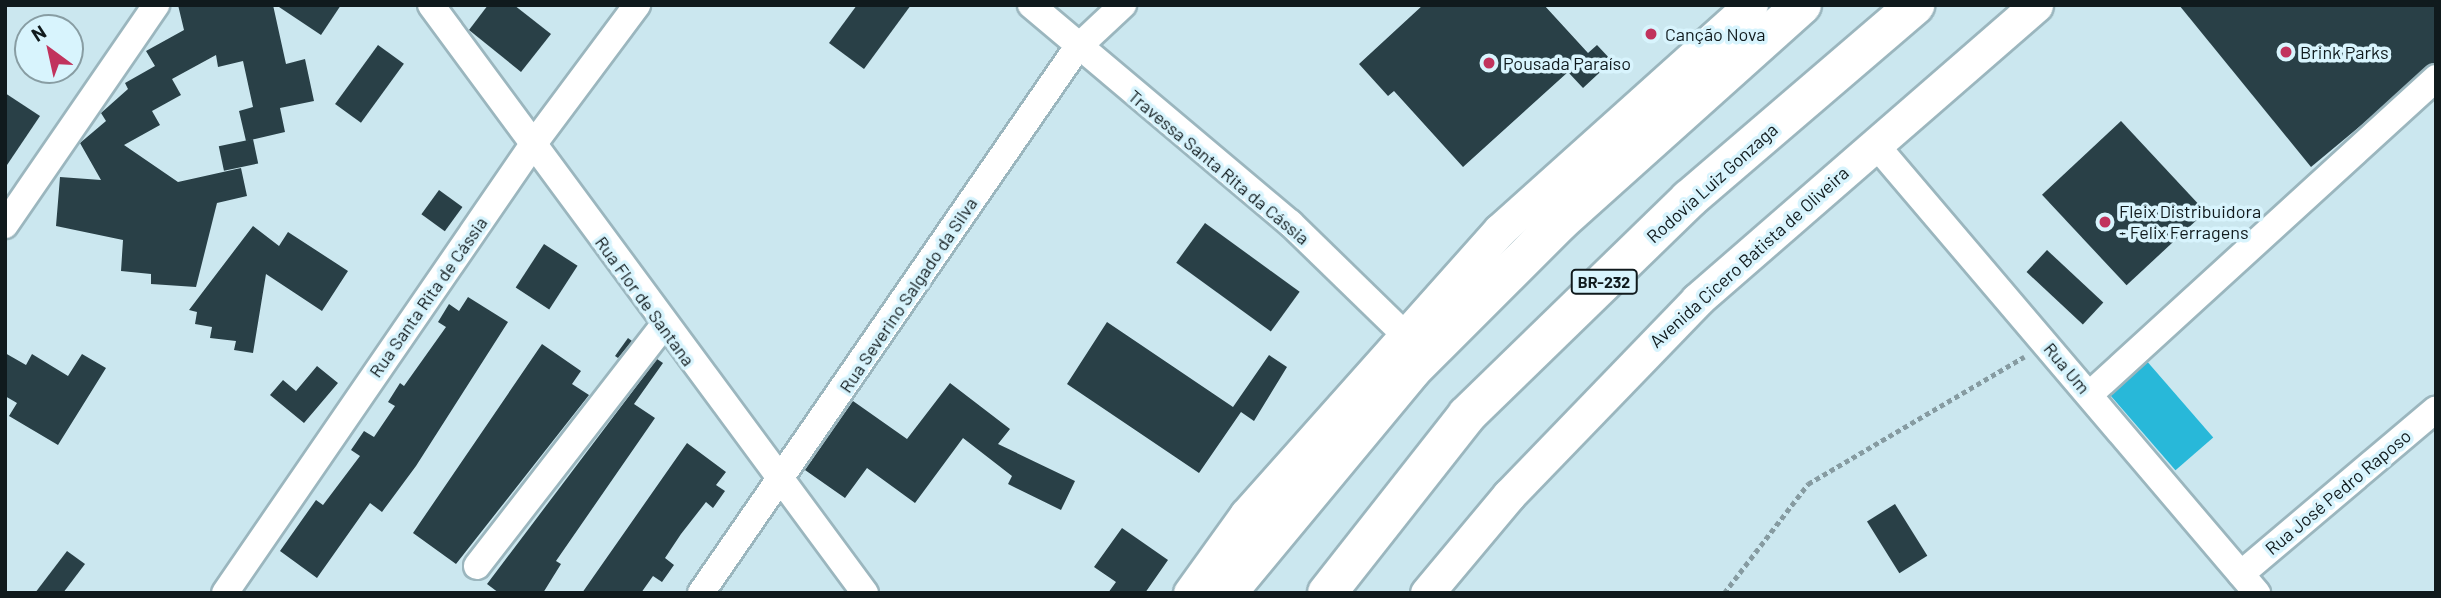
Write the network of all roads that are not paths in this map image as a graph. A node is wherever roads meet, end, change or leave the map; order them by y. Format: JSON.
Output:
{"nodes":[{"id":1,"x":156,"y":5,"type":"edge"},
{"id":2,"x":431,"y":5,"type":"edge"},
{"id":3,"x":637,"y":5,"type":"edge"},
{"id":4,"x":1031,"y":5,"type":"edge"},
{"id":5,"x":1124,"y":5,"type":"edge"},
{"id":6,"x":1751,"y":5,"type":"edge"},
{"id":7,"x":1802,"y":5,"type":"edge"},
{"id":8,"x":1915,"y":5,"type":"edge"},
{"id":9,"x":2036,"y":5,"type":"edge"},
{"id":10,"x":1077,"y":48,"type":"junction"},
{"id":11,"x":2436,"y":78,"type":"edge"},
{"id":12,"x":1875,"y":144,"type":"junction"},
{"id":13,"x":532,"y":146,"type":"junction"},
{"id":14,"x":5,"y":225,"type":"edge"},
{"id":15,"x":663,"y":326,"type":"junction"},
{"id":16,"x":1403,"y":333,"type":"junction"},
{"id":17,"x":2089,"y":395,"type":"junction"},
{"id":18,"x":2436,"y":409,"type":"edge"},
{"id":19,"x":779,"y":482,"type":"junction"},
{"id":20,"x":477,"y":566,"type":"dead end"},
{"id":21,"x":2249,"y":584,"type":"edge"},
{"id":22,"x":225,"y":593,"type":"edge"},
{"id":23,"x":701,"y":593,"type":"edge"},
{"id":24,"x":865,"y":593,"type":"edge"},
{"id":25,"x":1190,"y":593,"type":"edge"},
{"id":26,"x":1227,"y":593,"type":"edge"},
{"id":27,"x":1327,"y":593,"type":"edge"},
{"id":28,"x":1426,"y":593,"type":"edge"}],
"edges":[{"from":1,"to":14,"type":"street"},
{"from":2,"to":13,"type":"street","name":"Rua Flor de Santana"},
{"from":3,"to":13,"type":"street","name":"Rua Santa Rita de Cássia"},
{"from":4,"to":10,"type":"street","name":"Travessa Santa Rita da Cássia"},
{"from":5,"to":10,"type":"street","name":"Rua Severino Salgado da Silva"},
{"from":6,"to":16,"type":"main road"},
{"from":7,"to":26,"type":"highway"},
{"from":8,"to":27,"type":"highway","name":"Rodovia Luiz Gonzaga","number":"BR-232"},
{"from":9,"to":12,"type":"main road","name":"Avenida Cicero Batista de Oliveira"},
{"from":10,"to":16,"type":"street","name":"Travessa Santa Rita da Cássia"},
{"from":10,"to":19,"type":"street","name":"Rua Severino Salgado da Silva"},
{"from":11,"to":17,"type":"street"},
{"from":12,"to":17,"type":"street","name":"Rua Um"},
{"from":12,"to":28,"type":"main road","name":"Avenida Cicero Batista de Oliveira"},
{"from":13,"to":15,"type":"street","name":"Rua Flor de Santana"},
{"from":13,"to":22,"type":"street","name":"Rua Santa Rita de Cássia"},
{"from":15,"to":19,"type":"street","name":"Rua Flor de Santana"},
{"from":15,"to":20,"type":"street"},
{"from":16,"to":25,"type":"main road"},
{"from":17,"to":21,"type":"street","name":"Rua Um"},
{"from":18,"to":21,"type":"street","name":"Rua José Pedro Raposo"},
{"from":19,"to":23,"type":"street","name":"Rua Severino Salgado da Silva"},
{"from":19,"to":24,"type":"street","name":"Rua Flor de Santana"}]}
